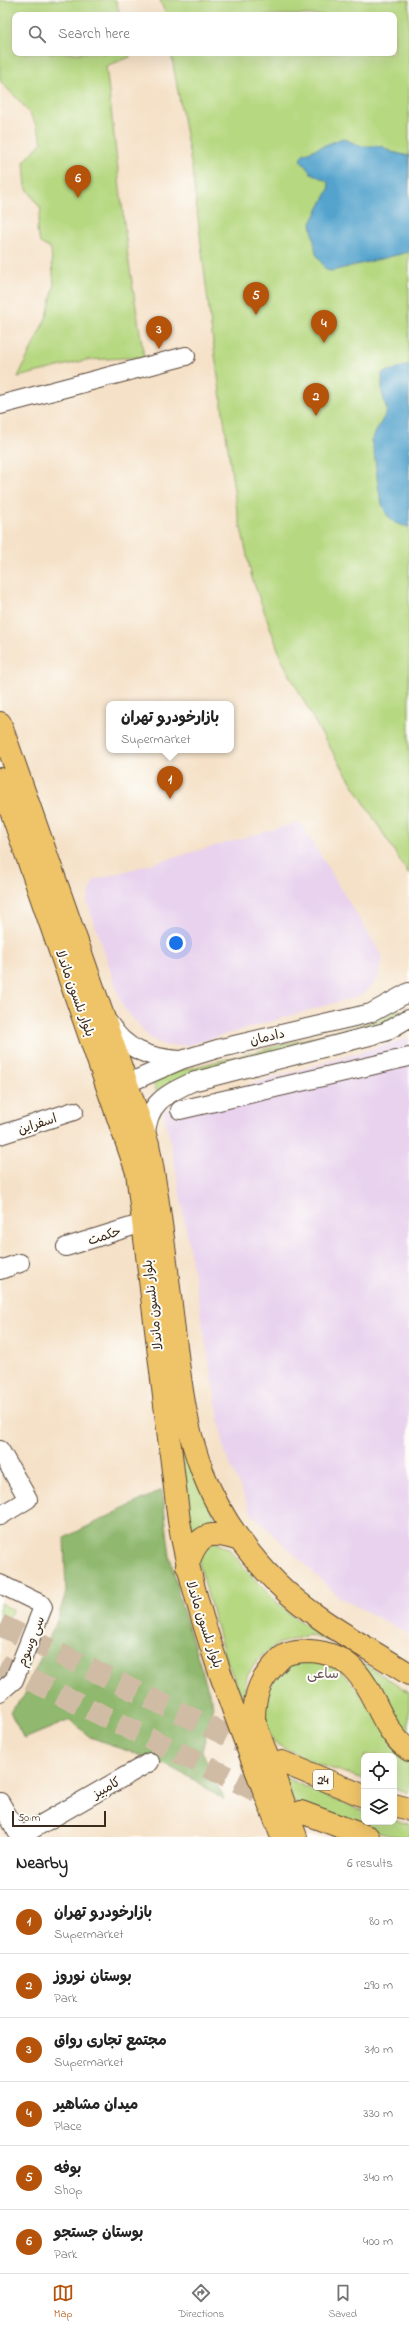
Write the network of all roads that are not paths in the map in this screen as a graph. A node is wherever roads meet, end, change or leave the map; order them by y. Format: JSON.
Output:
{"nodes":[{"id":1,"x":186,"y":356,"type":"dead end"},
{"id":2,"x":0,"y":405,"type":"edge"},
{"id":3,"x":0,"y":723,"type":"edge"},
{"id":4,"x":2,"y":789,"type":"edge"},
{"id":5,"x":409,"y":992,"type":"edge"},
{"id":6,"x":99,"y":1009,"type":"junction"},
{"id":7,"x":409,"y":1018,"type":"edge"},
{"id":8,"x":409,"y":1056,"type":"edge"},
{"id":9,"x":181,"y":1060,"type":"junction"},
{"id":10,"x":126,"y":1084,"type":"junction"},
{"id":11,"x":180,"y":1110,"type":"dead end"},
{"id":12,"x":74,"y":1111,"type":"dead end"},
{"id":13,"x":0,"y":1135,"type":"edge"},
{"id":14,"x":146,"y":1136,"type":"junction"},
{"id":15,"x":137,"y":1172,"type":"junction"},
{"id":16,"x":143,"y":1223,"type":"junction"},
{"id":17,"x":66,"y":1248,"type":"dead end"},
{"id":18,"x":20,"y":1263,"type":"dead end"},
{"id":19,"x":0,"y":1270,"type":"edge"},
{"id":20,"x":170,"y":1380,"type":"junction"},
{"id":21,"x":178,"y":1424,"type":"junction"},
{"id":22,"x":0,"y":1450,"type":"edge"},
{"id":23,"x":0,"y":1516,"type":"edge"},
{"id":24,"x":240,"y":1540,"type":"junction"},
{"id":25,"x":187,"y":1566,"type":"junction"},
{"id":26,"x":0,"y":1584,"type":"edge"},
{"id":27,"x":409,"y":1674,"type":"edge"},
{"id":28,"x":0,"y":1692,"type":"edge"},
{"id":29,"x":409,"y":1750,"type":"edge"},
{"id":30,"x":150,"y":1762,"type":"dead end"},
{"id":31,"x":282,"y":1762,"type":"dead end"},
{"id":32,"x":361,"y":1795,"type":"edge"},
{"id":33,"x":397,"y":1801,"type":"edge"},
{"id":34,"x":0,"y":1802,"type":"edge"},
{"id":35,"x":409,"y":1803,"type":"edge"},
{"id":36,"x":397,"y":1806,"type":"edge"},
{"id":37,"x":409,"y":1809,"type":"edge"},
{"id":38,"x":301,"y":1812,"type":"dead end"},
{"id":39,"x":19,"y":1837,"type":"edge"},
{"id":40,"x":282,"y":1837,"type":"edge"},
{"id":41,"x":296,"y":1837,"type":"edge"},
{"id":42,"x":368,"y":1837,"type":"edge"}],
"edges":[{"from":1,"to":2,"type":"street"},
{"from":3,"to":6,"type":"main road","name":"بلوار نلسون ماندلا"},
{"from":4,"to":15,"type":"main road","name":"بلوار نلسون ماندلا"},
{"from":5,"to":9,"type":"street","name":"دادمان"},
{"from":6,"to":9,"type":"street"},
{"from":6,"to":10,"type":"main road","name":"بلوار نلسون ماندلا"},
{"from":7,"to":14,"type":"street","name":"دادمان"},
{"from":8,"to":11,"type":"street"},
{"from":9,"to":10,"type":"street","name":"دادمان"},
{"from":10,"to":14,"type":"main road","name":"بلوار نلسون ماندلا"},
{"from":10,"to":15,"type":"main road"},
{"from":12,"to":13,"type":"street","name":"اسفراین"},
{"from":14,"to":20,"type":"main road","name":"بلوار نلسون ماندلا"},
{"from":15,"to":16,"type":"main road","name":"بلوار نلسون ماندلا"},
{"from":16,"to":17,"type":"street","name":"حکمت"},
{"from":16,"to":20,"type":"main road","name":"بلوار نلسون ماندلا"},
{"from":18,"to":19,"type":"street"},
{"from":20,"to":21,"type":"main road","name":"بلوار نلسون ماندلا"},
{"from":21,"to":24,"type":"main road","name":"بلوار نلسون ماندلا"},
{"from":21,"to":25,"type":"main road","name":"بلوار نلسون ماندلا"},
{"from":22,"to":23,"type":"street"},
{"from":24,"to":25,"type":"main road"},
{"from":24,"to":27,"type":"main road","name":"بلوار نلسون ماندلا"},
{"from":25,"to":40,"type":"main road","name":"بلوار نلسون ماندلا"},
{"from":26,"to":28,"type":"street","name":"سی وسوم"},
{"from":29,"to":41,"type":"main road"},
{"from":30,"to":39,"type":"street","name":"کامبیز"},
{"from":31,"to":32,"type":"main road","number":"24"},
{"from":33,"to":35,"type":"main road"},
{"from":34,"to":39,"type":"street"},
{"from":36,"to":37,"type":"main road"},
{"from":38,"to":42,"type":"main road"}]}
